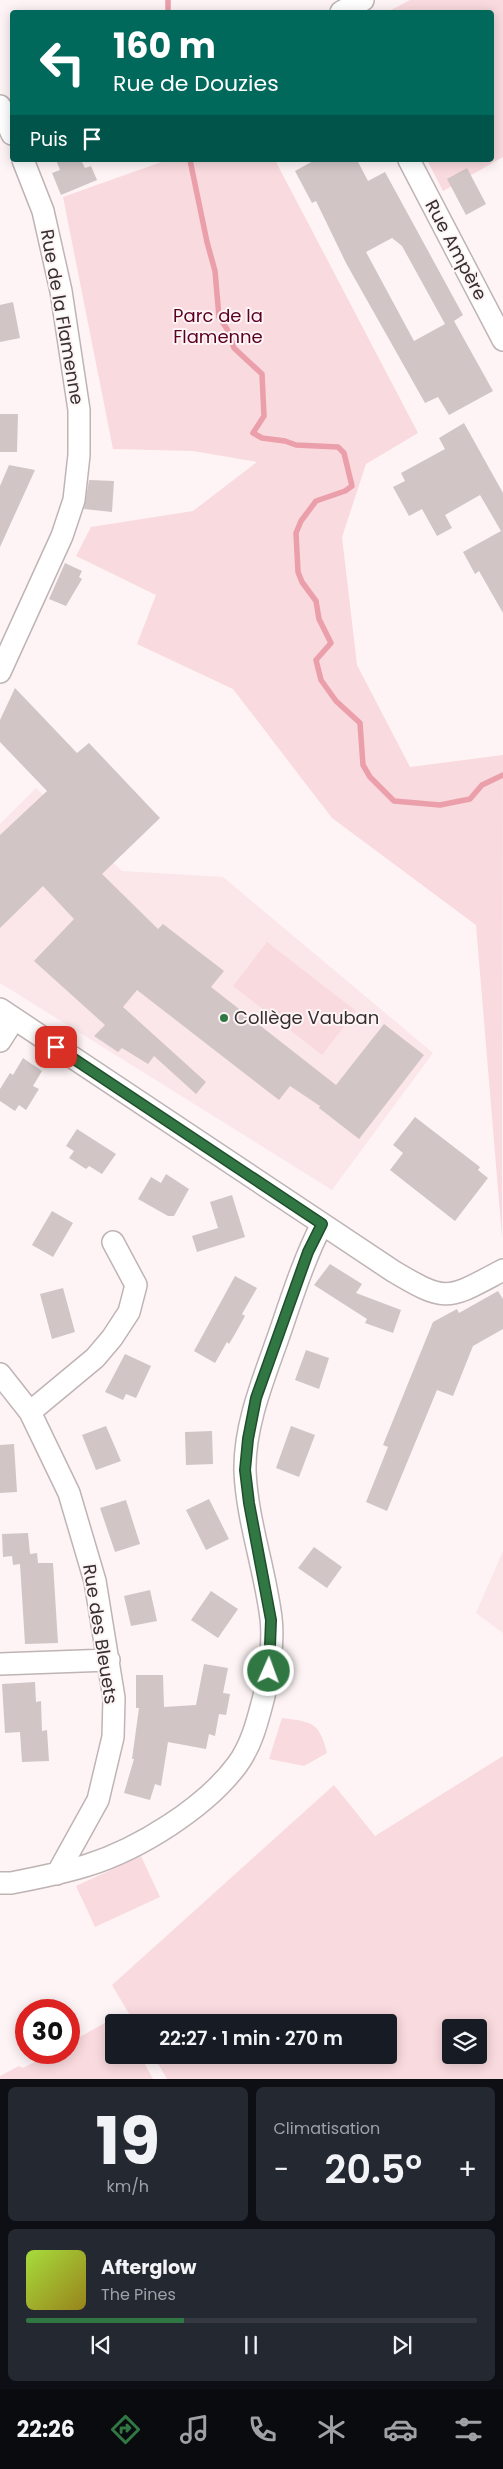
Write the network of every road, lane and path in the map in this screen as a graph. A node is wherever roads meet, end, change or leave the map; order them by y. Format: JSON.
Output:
{"nodes":[{"id":1,"x":363,"y":0,"type":"edge"},
{"id":2,"x":344,"y":10,"type":"edge"},
{"id":3,"x":0,"y":106,"type":"edge"},
{"id":4,"x":10,"y":129,"type":"edge"},
{"id":5,"x":24,"y":162,"type":"edge"},
{"id":6,"x":410,"y":162,"type":"edge"},
{"id":7,"x":503,"y":340,"type":"edge"},
{"id":8,"x":0,"y":672,"type":"edge"},
{"id":9,"x":7,"y":1014,"type":"edge"},
{"id":10,"x":0,"y":1041,"type":"edge"},
{"id":11,"x":322,"y":1224,"type":"junction"},
{"id":12,"x":113,"y":1242,"type":"dead end"},
{"id":13,"x":503,"y":1270,"type":"edge"},
{"id":14,"x":0,"y":1374,"type":"edge"},
{"id":15,"x":30,"y":1412,"type":"junction"},
{"id":16,"x":109,"y":1660,"type":"junction"},
{"id":17,"x":0,"y":1664,"type":"edge"},
{"id":18,"x":57,"y":1874,"type":"junction"},
{"id":19,"x":0,"y":1884,"type":"edge"}],
"edges":[{"from":1,"to":2,"type":"street"},
{"from":3,"to":4,"type":"street"},
{"from":5,"to":8,"type":"street","name":"Rue de la Flamenne"},
{"from":6,"to":7,"type":"street","name":"Rue Ampère"},
{"from":9,"to":10,"type":"street"},
{"from":9,"to":11,"type":"street"},
{"from":11,"to":13,"type":"street"},
{"from":11,"to":18,"type":"street"},
{"from":12,"to":15,"type":"street"},
{"from":14,"to":15,"type":"street","name":"Rue des Bleuets"},
{"from":15,"to":16,"type":"street","name":"Rue des Bleuets"},
{"from":16,"to":17,"type":"street"},
{"from":16,"to":18,"type":"street","name":"Rue des Bleuets"},
{"from":18,"to":19,"type":"street"}]}
